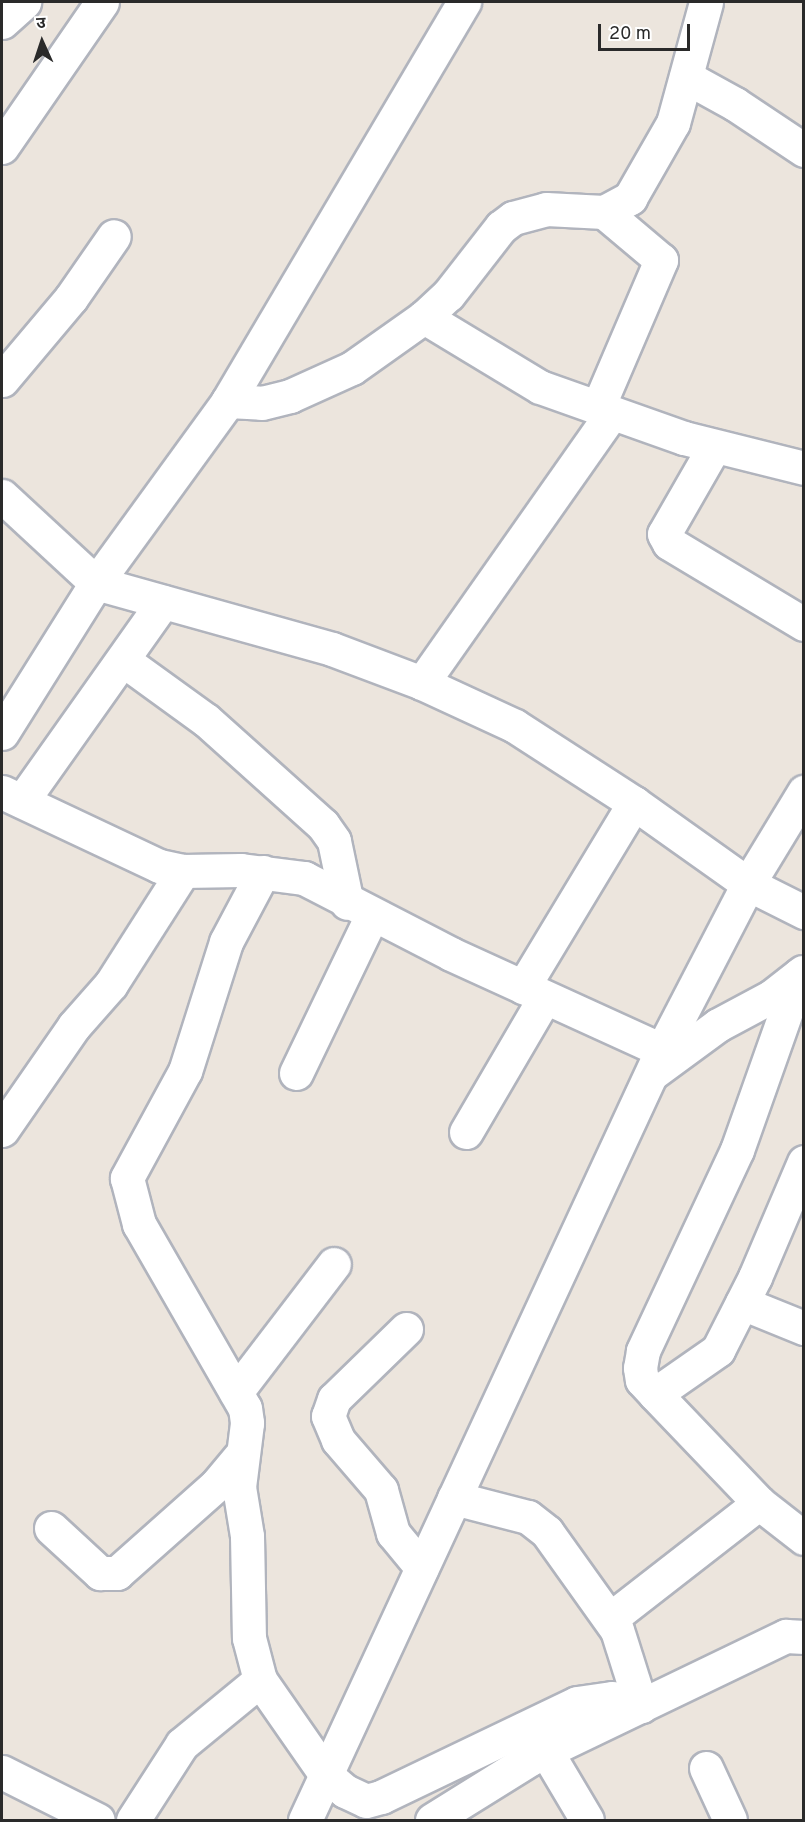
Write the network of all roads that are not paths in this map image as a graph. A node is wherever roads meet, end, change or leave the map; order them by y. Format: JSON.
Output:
{"nodes":[{"id":1,"x":24,"y":2,"type":"edge"},
{"id":2,"x":102,"y":2,"type":"edge"},
{"id":3,"x":464,"y":2,"type":"edge"},
{"id":4,"x":706,"y":2,"type":"edge"},
{"id":5,"x":2,"y":22,"type":"edge"},
{"id":6,"x":686,"y":77,"type":"junction"},
{"id":7,"x":2,"y":147,"type":"edge"},
{"id":8,"x":804,"y":150,"type":"edge"},
{"id":9,"x":604,"y":212,"type":"junction"},
{"id":10,"x":114,"y":236,"type":"dead end"},
{"id":11,"x":424,"y":317,"type":"junction"},
{"id":12,"x":2,"y":380,"type":"edge"},
{"id":13,"x":228,"y":400,"type":"junction"},
{"id":14,"x":605,"y":410,"type":"junction"},
{"id":15,"x":714,"y":447,"type":"junction"},
{"id":16,"x":804,"y":468,"type":"edge"},
{"id":17,"x":2,"y":496,"type":"edge"},
{"id":18,"x":96,"y":583,"type":"junction"},
{"id":19,"x":163,"y":602,"type":"junction"},
{"id":20,"x":804,"y":624,"type":"edge"},
{"id":21,"x":123,"y":660,"type":"junction"},
{"id":22,"x":422,"y":683,"type":"junction"},
{"id":23,"x":2,"y":733,"type":"edge"},
{"id":24,"x":804,"y":792,"type":"edge"},
{"id":25,"x":12,"y":796,"type":"edge"},
{"id":26,"x":634,"y":803,"type":"junction"},
{"id":27,"x":183,"y":871,"type":"junction"},
{"id":28,"x":263,"y":872,"type":"junction"},
{"id":29,"x":748,"y":884,"type":"junction"},
{"id":30,"x":360,"y":909,"type":"junction"},
{"id":31,"x":804,"y":912,"type":"edge"},
{"id":32,"x":801,"y":973,"type":"edge"},
{"id":33,"x":534,"y":992,"type":"junction"},
{"id":34,"x":656,"y":1062,"type":"junction"},
{"id":35,"x":296,"y":1073,"type":"dead end"},
{"id":36,"x":2,"y":1130,"type":"edge"},
{"id":37,"x":466,"y":1132,"type":"dead end"},
{"id":38,"x":804,"y":1162,"type":"edge"},
{"id":39,"x":334,"y":1264,"type":"dead end"},
{"id":40,"x":742,"y":1304,"type":"junction"},
{"id":41,"x":804,"y":1328,"type":"edge"},
{"id":42,"x":406,"y":1329,"type":"dead end"},
{"id":43,"x":236,"y":1392,"type":"junction"},
{"id":44,"x":655,"y":1394,"type":"junction"},
{"id":45,"x":240,"y":1456,"type":"junction"},
{"id":46,"x":454,"y":1498,"type":"junction"},
{"id":47,"x":759,"y":1503,"type":"junction"},
{"id":48,"x":51,"y":1528,"type":"dead end"},
{"id":49,"x":804,"y":1538,"type":"edge"},
{"id":50,"x":422,"y":1568,"type":"junction"},
{"id":51,"x":610,"y":1619,"type":"junction"},
{"id":52,"x":798,"y":1634,"type":"edge"},
{"id":53,"x":260,"y":1680,"type":"junction"},
{"id":54,"x":641,"y":1706,"type":"junction"},
{"id":55,"x":546,"y":1751,"type":"junction"},
{"id":56,"x":706,"y":1768,"type":"dead end"},
{"id":57,"x":2,"y":1772,"type":"edge"},
{"id":58,"x":326,"y":1775,"type":"junction"},
{"id":59,"x":49,"y":1810,"type":"edge"},
{"id":60,"x":98,"y":1821,"type":"edge"},
{"id":61,"x":133,"y":1821,"type":"edge"},
{"id":62,"x":305,"y":1821,"type":"edge"},
{"id":63,"x":432,"y":1821,"type":"edge"},
{"id":64,"x":587,"y":1821,"type":"edge"},
{"id":65,"x":730,"y":1821,"type":"edge"}],
"edges":[{"from":1,"to":5,"type":"street"},
{"from":2,"to":7,"type":"street"},
{"from":3,"to":13,"type":"street"},
{"from":4,"to":6,"type":"street"},
{"from":6,"to":8,"type":"street"},
{"from":6,"to":9,"type":"street"},
{"from":9,"to":11,"type":"street"},
{"from":9,"to":14,"type":"street"},
{"from":10,"to":12,"type":"street"},
{"from":11,"to":13,"type":"street"},
{"from":11,"to":14,"type":"street"},
{"from":13,"to":18,"type":"street"},
{"from":14,"to":15,"type":"street"},
{"from":14,"to":22,"type":"street"},
{"from":15,"to":16,"type":"street"},
{"from":15,"to":20,"type":"street"},
{"from":17,"to":18,"type":"street"},
{"from":18,"to":19,"type":"street"},
{"from":18,"to":23,"type":"street"},
{"from":19,"to":21,"type":"street"},
{"from":19,"to":22,"type":"street"},
{"from":21,"to":25,"type":"street"},
{"from":21,"to":30,"type":"street"},
{"from":22,"to":26,"type":"street"},
{"from":24,"to":29,"type":"street"},
{"from":25,"to":27,"type":"street"},
{"from":26,"to":29,"type":"street"},
{"from":26,"to":33,"type":"street"},
{"from":27,"to":28,"type":"street"},
{"from":27,"to":36,"type":"street"},
{"from":28,"to":30,"type":"street"},
{"from":28,"to":43,"type":"street"},
{"from":29,"to":31,"type":"street"},
{"from":29,"to":34,"type":"street"},
{"from":30,"to":33,"type":"street"},
{"from":30,"to":35,"type":"street"},
{"from":32,"to":34,"type":"street"},
{"from":32,"to":44,"type":"street"},
{"from":33,"to":34,"type":"street"},
{"from":33,"to":37,"type":"street"},
{"from":34,"to":46,"type":"street"},
{"from":38,"to":40,"type":"street"},
{"from":39,"to":43,"type":"street"},
{"from":40,"to":41,"type":"street"},
{"from":40,"to":44,"type":"street"},
{"from":42,"to":50,"type":"street"},
{"from":43,"to":45,"type":"street"},
{"from":44,"to":47,"type":"street"},
{"from":45,"to":48,"type":"street"},
{"from":45,"to":53,"type":"street"},
{"from":46,"to":50,"type":"street"},
{"from":46,"to":51,"type":"street"},
{"from":47,"to":49,"type":"street"},
{"from":47,"to":51,"type":"street"},
{"from":50,"to":58,"type":"street"},
{"from":51,"to":54,"type":"street"},
{"from":52,"to":54,"type":"street"},
{"from":53,"to":58,"type":"street"},
{"from":53,"to":61,"type":"street"},
{"from":54,"to":55,"type":"street"},
{"from":54,"to":58,"type":"street"},
{"from":55,"to":63,"type":"street"},
{"from":55,"to":64,"type":"street"},
{"from":56,"to":65,"type":"street"},
{"from":57,"to":59,"type":"street"},
{"from":58,"to":62,"type":"street"},
{"from":59,"to":60,"type":"street"}]}
